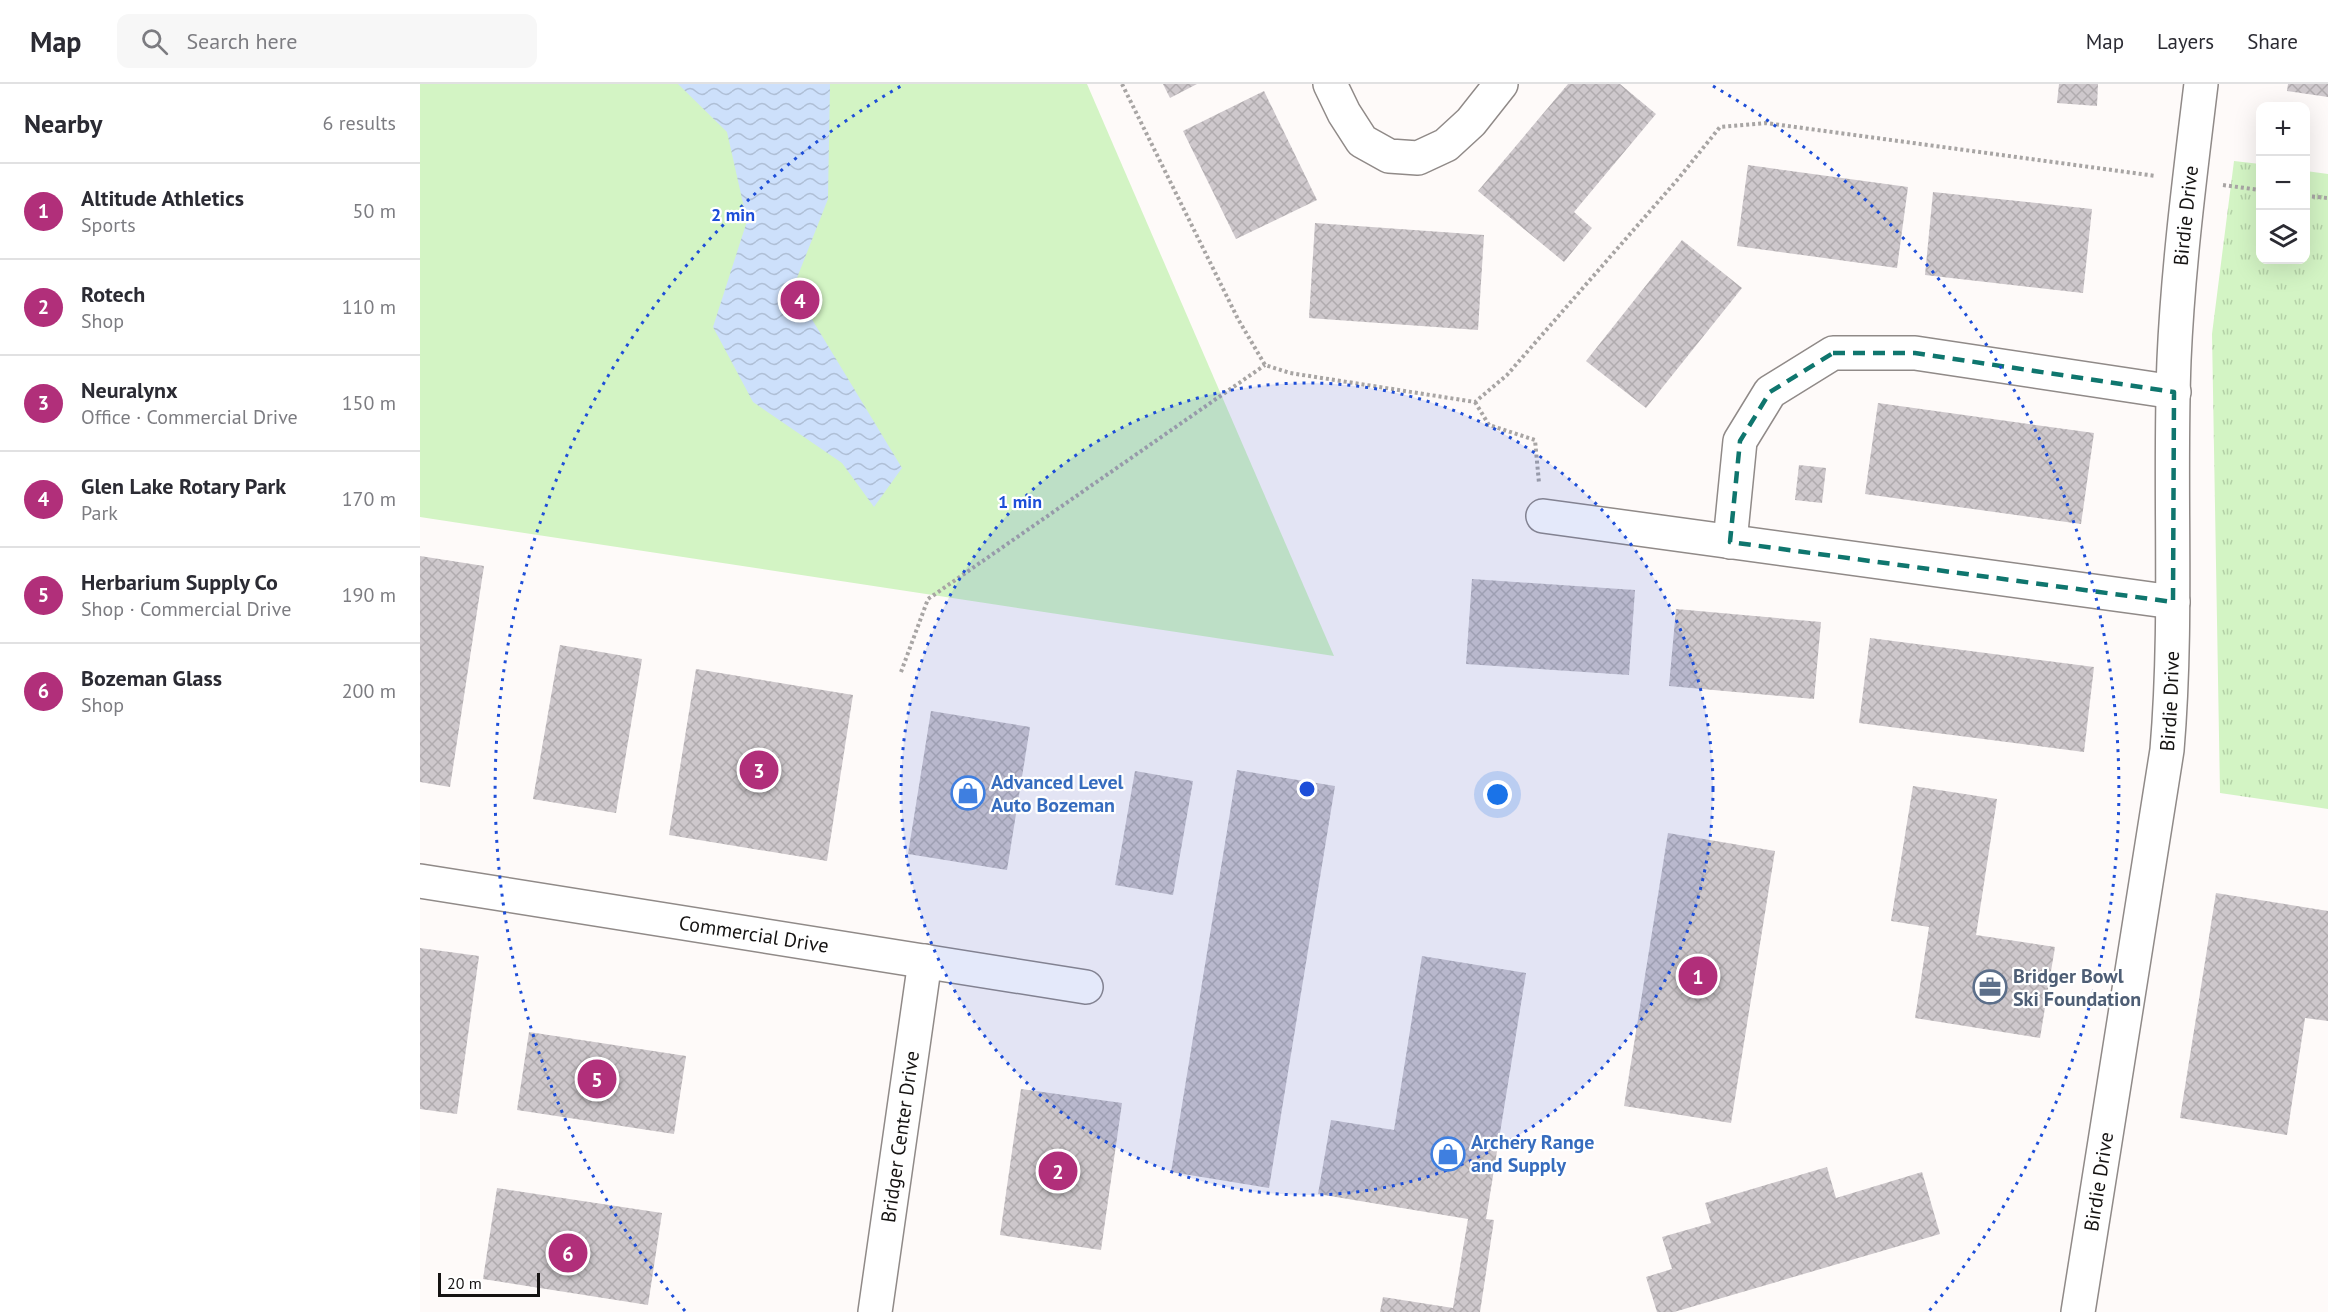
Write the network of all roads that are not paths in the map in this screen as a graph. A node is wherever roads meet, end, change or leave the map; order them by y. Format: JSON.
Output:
{"nodes":[{"id":1,"x":1330,"y":84,"type":"edge"},
{"id":2,"x":1501,"y":84,"type":"edge"},
{"id":3,"x":2201,"y":84,"type":"edge"},
{"id":4,"x":2174,"y":392,"type":"junction"},
{"id":5,"x":1543,"y":516,"type":"road end"},
{"id":6,"x":1730,"y":542,"type":"junction"},
{"id":7,"x":2173,"y":602,"type":"junction"},
{"id":8,"x":420,"y":881,"type":"edge"},
{"id":9,"x":925,"y":961,"type":"junction"},
{"id":10,"x":1086,"y":987,"type":"dead end"},
{"id":11,"x":875,"y":1312,"type":"edge"},
{"id":12,"x":2078,"y":1312,"type":"edge"}],
"edges":[{"from":1,"to":2,"type":"street"},
{"from":3,"to":4,"type":"street","name":"Birdie Drive"},
{"from":4,"to":6,"type":"street"},
{"from":4,"to":7,"type":"street","name":"Birdie Drive"},
{"from":5,"to":6,"type":"street"},
{"from":6,"to":7,"type":"street"},
{"from":7,"to":12,"type":"street","name":"Birdie Drive"},
{"from":8,"to":9,"type":"street","name":"Commercial Drive"},
{"from":9,"to":10,"type":"street","name":"Commercial Drive"},
{"from":9,"to":11,"type":"street","name":"Bridger Center Drive"}]}
